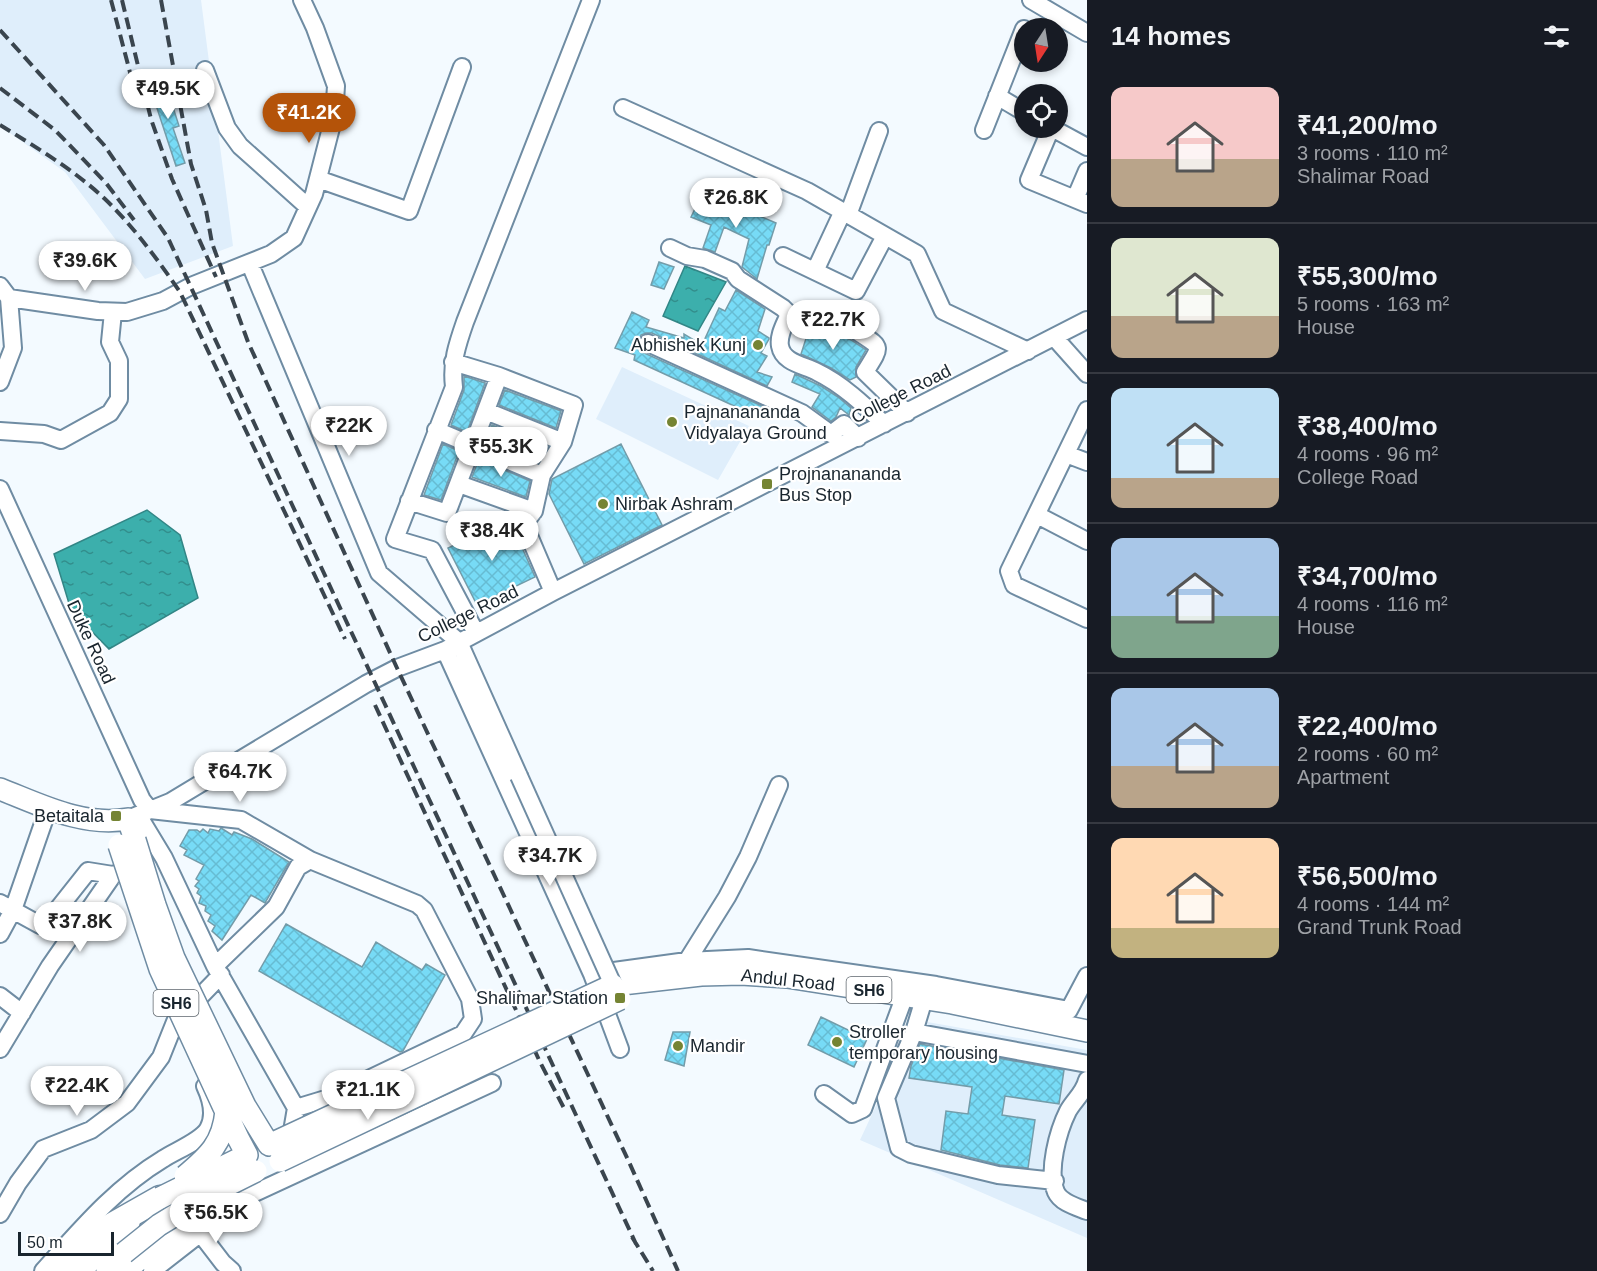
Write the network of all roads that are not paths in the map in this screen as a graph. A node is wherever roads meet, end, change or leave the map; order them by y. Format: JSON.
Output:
{"nodes":[{"id":1,"x":302,"y":0,"type":"edge"},
{"id":2,"x":591,"y":0,"type":"edge"},
{"id":3,"x":1033,"y":2,"type":"edge"},
{"id":4,"x":1028,"y":18,"type":"edge"},
{"id":5,"x":1087,"y":33,"type":"edge"},
{"id":6,"x":1014,"y":55,"type":"edge"},
{"id":7,"x":462,"y":67,"type":"dead end"},
{"id":8,"x":205,"y":70,"type":"dead end"},
{"id":9,"x":997,"y":96,"type":"junction"},
{"id":10,"x":1014,"y":106,"type":"edge"},
{"id":11,"x":623,"y":108,"type":"dead end"},
{"id":12,"x":879,"y":130,"type":"dead end"},
{"id":13,"x":984,"y":130,"type":"dead end"},
{"id":14,"x":1068,"y":137,"type":"edge"},
{"id":15,"x":1048,"y":138,"type":"edge"},
{"id":16,"x":1087,"y":147,"type":"edge"},
{"id":17,"x":1087,"y":171,"type":"edge"},
{"id":18,"x":318,"y":178,"type":"junction"},
{"id":19,"x":1081,"y":202,"type":"edge"},
{"id":20,"x":308,"y":207,"type":"junction"},
{"id":21,"x":845,"y":213,"type":"junction"},
{"id":22,"x":885,"y":236,"type":"junction"},
{"id":23,"x":670,"y":248,"type":"dead end"},
{"id":24,"x":783,"y":256,"type":"dead end"},
{"id":25,"x":244,"y":266,"type":"junction"},
{"id":26,"x":815,"y":271,"type":"junction"},
{"id":27,"x":5,"y":292,"type":"edge"},
{"id":28,"x":113,"y":312,"type":"junction"},
{"id":29,"x":862,"y":319,"type":"dead end"},
{"id":30,"x":1087,"y":321,"type":"edge"},
{"id":31,"x":1054,"y":338,"type":"junction"},
{"id":32,"x":648,"y":343,"type":"dead end"},
{"id":33,"x":1028,"y":351,"type":"junction"},
{"id":34,"x":453,"y":362,"type":"junction"},
{"id":35,"x":1087,"y":374,"type":"edge"},
{"id":36,"x":499,"y":376,"type":"junction"},
{"id":37,"x":0,"y":382,"type":"edge"},
{"id":38,"x":1087,"y":410,"type":"edge"},
{"id":39,"x":486,"y":411,"type":"junction"},
{"id":40,"x":907,"y":413,"type":"junction"},
{"id":41,"x":884,"y":424,"type":"junction"},
{"id":42,"x":436,"y":430,"type":"junction"},
{"id":43,"x":0,"y":431,"type":"edge"},
{"id":44,"x":858,"y":438,"type":"junction"},
{"id":45,"x":563,"y":442,"type":"junction"},
{"id":46,"x":473,"y":446,"type":"junction"},
{"id":47,"x":1066,"y":454,"type":"junction"},
{"id":48,"x":1087,"y":462,"type":"edge"},
{"id":49,"x":542,"y":475,"type":"junction"},
{"id":50,"x":459,"y":484,"type":"junction"},
{"id":51,"x":0,"y":489,"type":"edge"},
{"id":52,"x":409,"y":501,"type":"junction"},
{"id":53,"x":534,"y":511,"type":"junction"},
{"id":54,"x":1038,"y":515,"type":"junction"},
{"id":55,"x":1087,"y":541,"type":"edge"},
{"id":56,"x":553,"y":592,"type":"junction"},
{"id":57,"x":1087,"y":619,"type":"edge"},
{"id":58,"x":476,"y":633,"type":"junction"},
{"id":59,"x":452,"y":646,"type":"junction"},
{"id":60,"x":779,"y":785,"type":"dead end"},
{"id":61,"x":0,"y":789,"type":"edge"},
{"id":62,"x":48,"y":809,"type":"junction"},
{"id":63,"x":132,"y":817,"type":"junction"},
{"id":64,"x":127,"y":843,"type":"junction"},
{"id":65,"x":164,"y":858,"type":"junction"},
{"id":66,"x":310,"y":860,"type":"junction"},
{"id":67,"x":113,"y":875,"type":"junction"},
{"id":68,"x":7,"y":907,"type":"edge"},
{"id":69,"x":0,"y":934,"type":"edge"},
{"id":70,"x":687,"y":961,"type":"junction"},
{"id":71,"x":218,"y":971,"type":"junction"},
{"id":72,"x":592,"y":974,"type":"junction"},
{"id":73,"x":1087,"y":976,"type":"edge"},
{"id":74,"x":616,"y":992,"type":"junction"},
{"id":75,"x":0,"y":996,"type":"edge"},
{"id":76,"x":914,"y":997,"type":"junction"},
{"id":77,"x":22,"y":1013,"type":"junction"},
{"id":78,"x":175,"y":1022,"type":"junction"},
{"id":79,"x":1087,"y":1031,"type":"edge"},
{"id":80,"x":915,"y":1032,"type":"junction"},
{"id":81,"x":2,"y":1043,"type":"edge"},
{"id":82,"x":620,"y":1049,"type":"dead end"},
{"id":83,"x":1087,"y":1064,"type":"edge"},
{"id":84,"x":492,"y":1083,"type":"dead end"},
{"id":85,"x":1086,"y":1089,"type":"edge"},
{"id":86,"x":824,"y":1094,"type":"dead end"},
{"id":87,"x":296,"y":1108,"type":"junction"},
{"id":88,"x":226,"y":1111,"type":"junction"},
{"id":89,"x":277,"y":1162,"type":"junction"},
{"id":90,"x":254,"y":1172,"type":"junction"},
{"id":91,"x":1055,"y":1180,"type":"junction"},
{"id":92,"x":160,"y":1198,"type":"junction"},
{"id":93,"x":1087,"y":1211,"type":"edge"},
{"id":94,"x":0,"y":1214,"type":"edge"},
{"id":95,"x":200,"y":1233,"type":"junction"},
{"id":96,"x":43,"y":1271,"type":"edge"},
{"id":97,"x":60,"y":1271,"type":"edge"},
{"id":98,"x":81,"y":1271,"type":"edge"},
{"id":99,"x":107,"y":1271,"type":"edge"},
{"id":100,"x":129,"y":1271,"type":"edge"},
{"id":101,"x":152,"y":1271,"type":"edge"},
{"id":102,"x":232,"y":1271,"type":"edge"}],
"edges":[{"from":1,"to":18,"type":"street"},
{"from":2,"to":34,"type":"street"},
{"from":3,"to":4,"type":"street"},
{"from":3,"to":5,"type":"street"},
{"from":6,"to":9,"type":"street"},
{"from":7,"to":18,"type":"street"},
{"from":8,"to":20,"type":"street"},
{"from":9,"to":10,"type":"street"},
{"from":9,"to":13,"type":"street"},
{"from":11,"to":21,"type":"street"},
{"from":12,"to":21,"type":"street"},
{"from":14,"to":16,"type":"street"},
{"from":15,"to":19,"type":"street"},
{"from":17,"to":19,"type":"street"},
{"from":18,"to":20,"type":"street"},
{"from":20,"to":25,"type":"street"},
{"from":21,"to":22,"type":"street"},
{"from":21,"to":26,"type":"street"},
{"from":22,"to":26,"type":"street"},
{"from":22,"to":33,"type":"street"},
{"from":23,"to":41,"type":"street"},
{"from":24,"to":26,"type":"street"},
{"from":25,"to":28,"type":"street"},
{"from":25,"to":59,"type":"street"},
{"from":27,"to":28,"type":"street"},
{"from":27,"to":37,"type":"street"},
{"from":28,"to":43,"type":"street"},
{"from":29,"to":40,"type":"street"},
{"from":30,"to":31,"type":"street","name":"College Road"},
{"from":31,"to":33,"type":"street","name":"College Road"},
{"from":31,"to":35,"type":"street"},
{"from":32,"to":44,"type":"street"},
{"from":33,"to":40,"type":"street","name":"College Road"},
{"from":34,"to":36,"type":"street"},
{"from":34,"to":42,"type":"street"},
{"from":36,"to":39,"type":"street"},
{"from":36,"to":45,"type":"street"},
{"from":38,"to":47,"type":"street"},
{"from":39,"to":45,"type":"street"},
{"from":39,"to":46,"type":"street"},
{"from":40,"to":41,"type":"street","name":"College Road"},
{"from":41,"to":44,"type":"street","name":"College Road"},
{"from":42,"to":46,"type":"street"},
{"from":42,"to":52,"type":"street"},
{"from":44,"to":56,"type":"street","name":"College Road"},
{"from":45,"to":49,"type":"street"},
{"from":46,"to":49,"type":"street"},
{"from":46,"to":50,"type":"street"},
{"from":47,"to":48,"type":"street"},
{"from":47,"to":54,"type":"street"},
{"from":49,"to":53,"type":"street"},
{"from":50,"to":52,"type":"street"},
{"from":50,"to":53,"type":"street"},
{"from":51,"to":63,"type":"street","name":"Duke Road"},
{"from":52,"to":58,"type":"street"},
{"from":53,"to":56,"type":"street"},
{"from":54,"to":55,"type":"street"},
{"from":54,"to":57,"type":"street"},
{"from":56,"to":58,"type":"street","name":"College Road"},
{"from":58,"to":59,"type":"street","name":"College Road"},
{"from":59,"to":63,"type":"street","name":"College Road"},
{"from":59,"to":72,"type":"street"},
{"from":59,"to":74,"type":"street","bridge":true},
{"from":60,"to":70,"type":"street"},
{"from":61,"to":62,"type":"main road"},
{"from":62,"to":63,"type":"main road"},
{"from":62,"to":68,"type":"street"},
{"from":63,"to":64,"type":"main road","number":"SH6"},
{"from":63,"to":65,"type":"street","name":"Duke Road"},
{"from":63,"to":66,"type":"street"},
{"from":64,"to":88,"type":"main road","number":"SH6","bridge":true},
{"from":64,"to":89,"type":"main road","number":"SH6","bridge":true},
{"from":65,"to":67,"type":"street"},
{"from":65,"to":71,"type":"street","name":"Duke Road"},
{"from":66,"to":71,"type":"street"},
{"from":66,"to":87,"type":"street"},
{"from":67,"to":68,"type":"street"},
{"from":67,"to":77,"type":"street"},
{"from":68,"to":69,"type":"street"},
{"from":70,"to":72,"type":"street"},
{"from":70,"to":73,"type":"street"},
{"from":71,"to":78,"type":"street"},
{"from":71,"to":87,"type":"street","name":"Duke Road"},
{"from":72,"to":82,"type":"street"},
{"from":74,"to":76,"type":"main road","name":"Andul Road","number":"SH6"},
{"from":74,"to":89,"type":"main road","name":"Andul Road","bridge":true},
{"from":75,"to":77,"type":"street"},
{"from":76,"to":79,"type":"main road","name":"Andul Road","number":"SH6"},
{"from":76,"to":80,"type":"street"},
{"from":76,"to":86,"type":"street"},
{"from":77,"to":81,"type":"street"},
{"from":78,"to":94,"type":"street"},
{"from":78,"to":96,"type":"street"},
{"from":80,"to":83,"type":"street"},
{"from":80,"to":91,"type":"street"},
{"from":84,"to":89,"type":"street"},
{"from":85,"to":91,"type":"street"},
{"from":87,"to":89,"type":"street"},
{"from":88,"to":90,"type":"main road","number":"SH6","bridge":true},
{"from":88,"to":92,"type":"main road","bridge":true},
{"from":89,"to":90,"type":"main road","name":"Andul Road"},
{"from":89,"to":90,"type":"street"},
{"from":90,"to":92,"type":"main road","bridge":true},
{"from":90,"to":95,"type":"street"},
{"from":90,"to":99,"type":"main road","bridge":true},
{"from":90,"to":100,"type":"street"},
{"from":91,"to":93,"type":"street"},
{"from":92,"to":97,"type":"highway"},
{"from":92,"to":98,"type":"main road"},
{"from":95,"to":101,"type":"street"},
{"from":95,"to":102,"type":"street"}]}
